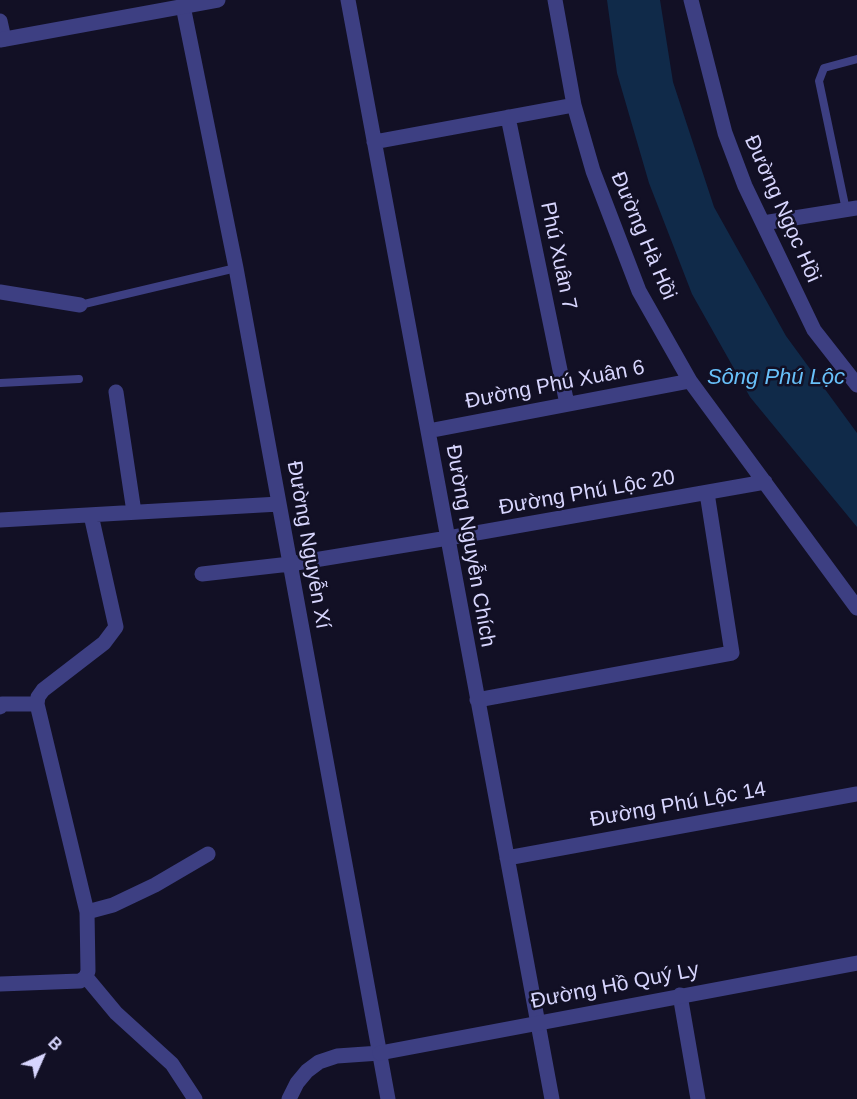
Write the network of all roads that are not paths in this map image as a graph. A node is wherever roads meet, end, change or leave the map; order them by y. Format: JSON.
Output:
{"nodes":[{"id":1,"x":218,"y":0,"type":"edge"},
{"id":2,"x":348,"y":0,"type":"edge"},
{"id":3,"x":555,"y":0,"type":"edge"},
{"id":4,"x":691,"y":0,"type":"edge"},
{"id":5,"x":182,"y":3,"type":"edge"},
{"id":6,"x":0,"y":21,"type":"edge"},
{"id":7,"x":2,"y":40,"type":"edge"},
{"id":8,"x":857,"y":59,"type":"edge"},
{"id":9,"x":574,"y":105,"type":"junction"},
{"id":10,"x":508,"y":117,"type":"junction"},
{"id":11,"x":374,"y":142,"type":"junction"},
{"id":12,"x":851,"y":209,"type":"edge"},
{"id":13,"x":763,"y":223,"type":"junction"},
{"id":14,"x":236,"y":268,"type":"junction"},
{"id":15,"x":0,"y":292,"type":"edge"},
{"id":16,"x":80,"y":305,"type":"joint"},
{"id":17,"x":79,"y":379,"type":"dead end"},
{"id":18,"x":690,"y":381,"type":"junction"},
{"id":19,"x":0,"y":383,"type":"edge"},
{"id":20,"x":857,"y":385,"type":"edge"},
{"id":21,"x":116,"y":392,"type":"dead end"},
{"id":22,"x":567,"y":404,"type":"junction"},
{"id":23,"x":428,"y":431,"type":"junction"},
{"id":24,"x":765,"y":482,"type":"junction"},
{"id":25,"x":707,"y":493,"type":"junction"},
{"id":26,"x":279,"y":504,"type":"junction"},
{"id":27,"x":134,"y":512,"type":"junction"},
{"id":28,"x":91,"y":514,"type":"junction"},
{"id":29,"x":0,"y":520,"type":"edge"},
{"id":30,"x":448,"y":538,"type":"junction"},
{"id":31,"x":290,"y":564,"type":"junction"},
{"id":32,"x":202,"y":574,"type":"dead end"},
{"id":33,"x":857,"y":608,"type":"edge"},
{"id":34,"x":477,"y":700,"type":"junction"},
{"id":35,"x":37,"y":704,"type":"junction"},
{"id":36,"x":0,"y":707,"type":"edge"},
{"id":37,"x":857,"y":794,"type":"edge"},
{"id":38,"x":208,"y":854,"type":"dead end"},
{"id":39,"x":507,"y":858,"type":"junction"},
{"id":40,"x":87,"y":912,"type":"junction"},
{"id":41,"x":857,"y":963,"type":"edge"},
{"id":42,"x":86,"y":977,"type":"junction"},
{"id":43,"x":0,"y":984,"type":"edge"},
{"id":44,"x":680,"y":995,"type":"junction"},
{"id":45,"x":537,"y":1022,"type":"junction"},
{"id":46,"x":380,"y":1053,"type":"junction"},
{"id":47,"x":195,"y":1099,"type":"edge"},
{"id":48,"x":289,"y":1099,"type":"edge"},
{"id":49,"x":388,"y":1099,"type":"edge"},
{"id":50,"x":552,"y":1099,"type":"edge"},
{"id":51,"x":698,"y":1099,"type":"edge"}],
"edges":[{"from":1,"to":5,"type":"street"},
{"from":2,"to":11,"type":"street","name":"Đường Nguyễn Chích"},
{"from":3,"to":9,"type":"street","name":"Đường Hà Hồi"},
{"from":4,"to":13,"type":"street","name":"Đường Ngọc Hồi"},
{"from":5,"to":7,"type":"street"},
{"from":5,"to":14,"type":"street","name":"Đường Nguyễn Xí"},
{"from":6,"to":7,"type":"street"},
{"from":8,"to":12,"type":"lane"},
{"from":9,"to":10,"type":"street"},
{"from":9,"to":18,"type":"street","name":"Đường Hà Hồi"},
{"from":10,"to":11,"type":"street"},
{"from":10,"to":22,"type":"street","name":"Phú Xuân 7"},
{"from":11,"to":23,"type":"street","name":"Đường Nguyễn Chích"},
{"from":12,"to":13,"type":"street"},
{"from":13,"to":20,"type":"street","name":"Đường Ngọc Hồi"},
{"from":14,"to":16,"type":"lane"},
{"from":14,"to":26,"type":"street","name":"Đường Nguyễn Xí"},
{"from":15,"to":16,"type":"street"},
{"from":17,"to":19,"type":"lane"},
{"from":18,"to":22,"type":"street","name":"Đường Phú Xuân 6"},
{"from":18,"to":24,"type":"street","name":"Đường Hà Hồi"},
{"from":21,"to":27,"type":"street"},
{"from":22,"to":23,"type":"street","name":"Đường Phú Xuân 6"},
{"from":23,"to":30,"type":"street","name":"Đường Nguyễn Chích"},
{"from":24,"to":25,"type":"street","name":"Đường Phú Lộc 20"},
{"from":24,"to":33,"type":"street","name":"Đường Hà Hồi"},
{"from":25,"to":30,"type":"street","name":"Đường Phú Lộc 20"},
{"from":25,"to":34,"type":"street"},
{"from":26,"to":27,"type":"street"},
{"from":26,"to":31,"type":"street","name":"Đường Nguyễn Xí"},
{"from":27,"to":28,"type":"street"},
{"from":28,"to":29,"type":"street"},
{"from":28,"to":35,"type":"street"},
{"from":30,"to":31,"type":"street","name":"Đường Phú Lộc 20"},
{"from":30,"to":34,"type":"street","name":"Đường Nguyễn Chích"},
{"from":31,"to":32,"type":"street","name":"Đường Phú Lộc 20"},
{"from":31,"to":46,"type":"street","name":"Đường Nguyễn Xí"},
{"from":34,"to":39,"type":"street","name":"Đường Nguyễn Chích"},
{"from":35,"to":36,"type":"street"},
{"from":35,"to":40,"type":"street"},
{"from":37,"to":39,"type":"street","name":"Đường Phú Lộc 14"},
{"from":38,"to":40,"type":"street"},
{"from":39,"to":45,"type":"street","name":"Đường Nguyễn Chích"},
{"from":40,"to":42,"type":"street"},
{"from":41,"to":44,"type":"street","name":"Đường Hồ Quý Ly"},
{"from":42,"to":43,"type":"street"},
{"from":42,"to":47,"type":"street"},
{"from":44,"to":45,"type":"street","name":"Đường Hồ Quý Ly"},
{"from":44,"to":51,"type":"street"},
{"from":45,"to":46,"type":"street","name":"Đường Hồ Quý Ly"},
{"from":45,"to":50,"type":"street","name":"Đường Nguyễn Chích"},
{"from":46,"to":48,"type":"street","name":"Đường Hồ Quý Ly"},
{"from":46,"to":49,"type":"street","name":"Đường Nguyễn Xí"}]}
